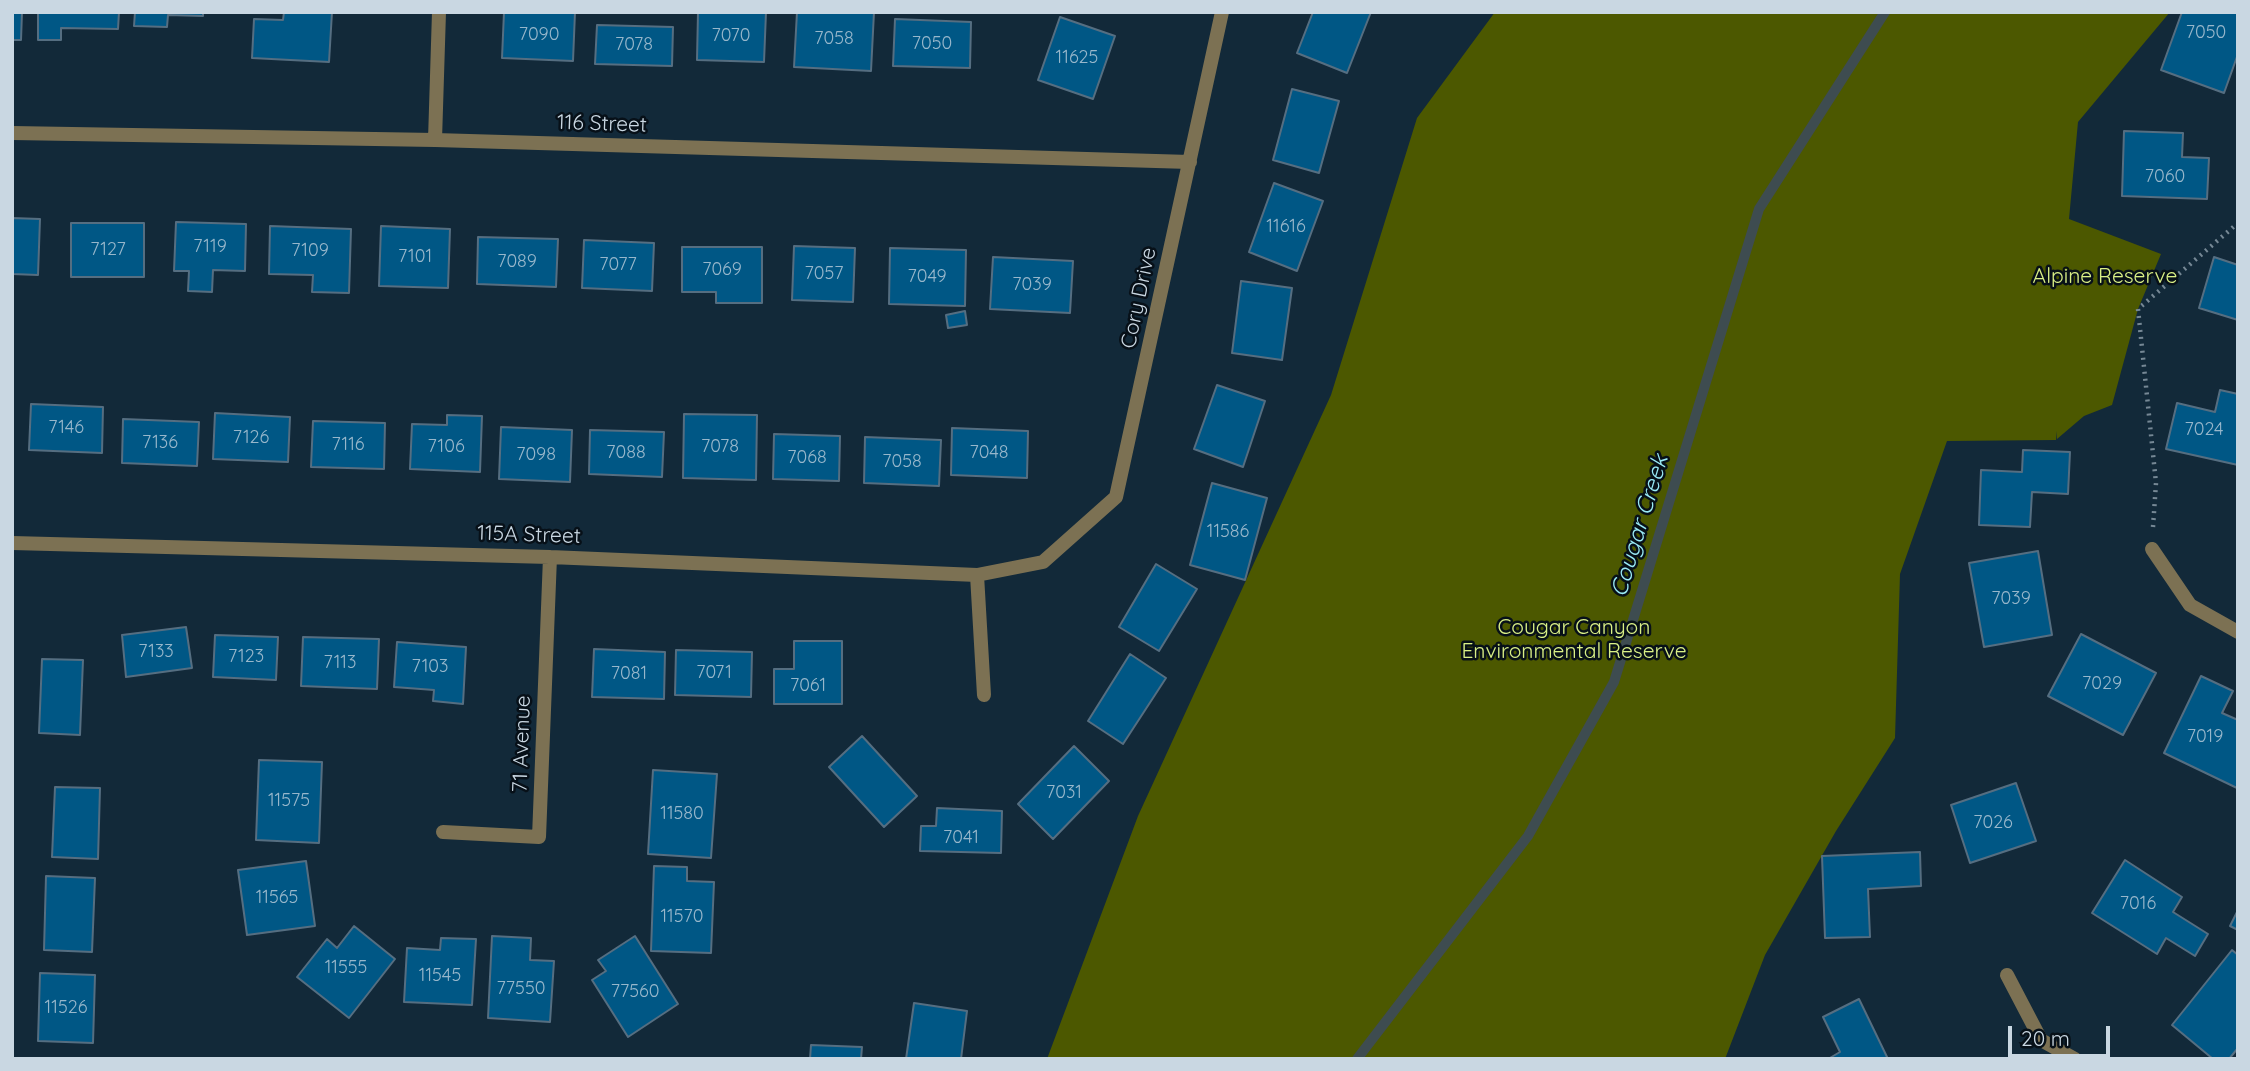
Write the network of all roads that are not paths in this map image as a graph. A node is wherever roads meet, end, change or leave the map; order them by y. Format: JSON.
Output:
{"nodes":[{"id":1,"x":439,"y":12,"type":"edge"},
{"id":2,"x":1222,"y":12,"type":"edge"},
{"id":3,"x":12,"y":133,"type":"edge"},
{"id":4,"x":435,"y":140,"type":"junction"},
{"id":5,"x":1190,"y":162,"type":"junction"},
{"id":6,"x":12,"y":543,"type":"edge"},
{"id":7,"x":2152,"y":549,"type":"road end"},
{"id":8,"x":550,"y":557,"type":"junction"},
{"id":9,"x":1043,"y":562,"type":"joint"},
{"id":10,"x":977,"y":575,"type":"junction"},
{"id":11,"x":2238,"y":632,"type":"edge"},
{"id":12,"x":984,"y":695,"type":"dead end"},
{"id":13,"x":443,"y":832,"type":"dead end"},
{"id":14,"x":2007,"y":975,"type":"dead end"},
{"id":15,"x":2075,"y":1059,"type":"edge"}],
"edges":[{"from":1,"to":4,"type":"street"},
{"from":2,"to":5,"type":"street","name":"Cory Drive"},
{"from":3,"to":4,"type":"street","name":"116 Street"},
{"from":4,"to":5,"type":"street","name":"116 Street"},
{"from":5,"to":9,"type":"street","name":"Cory Drive"},
{"from":6,"to":8,"type":"street","name":"115A Street"},
{"from":7,"to":11,"type":"street"},
{"from":8,"to":10,"type":"street","name":"115A Street"},
{"from":8,"to":13,"type":"street","name":"71 Avenue"},
{"from":9,"to":10,"type":"street","name":"115A Street"},
{"from":10,"to":12,"type":"street"},
{"from":14,"to":15,"type":"street"}]}
